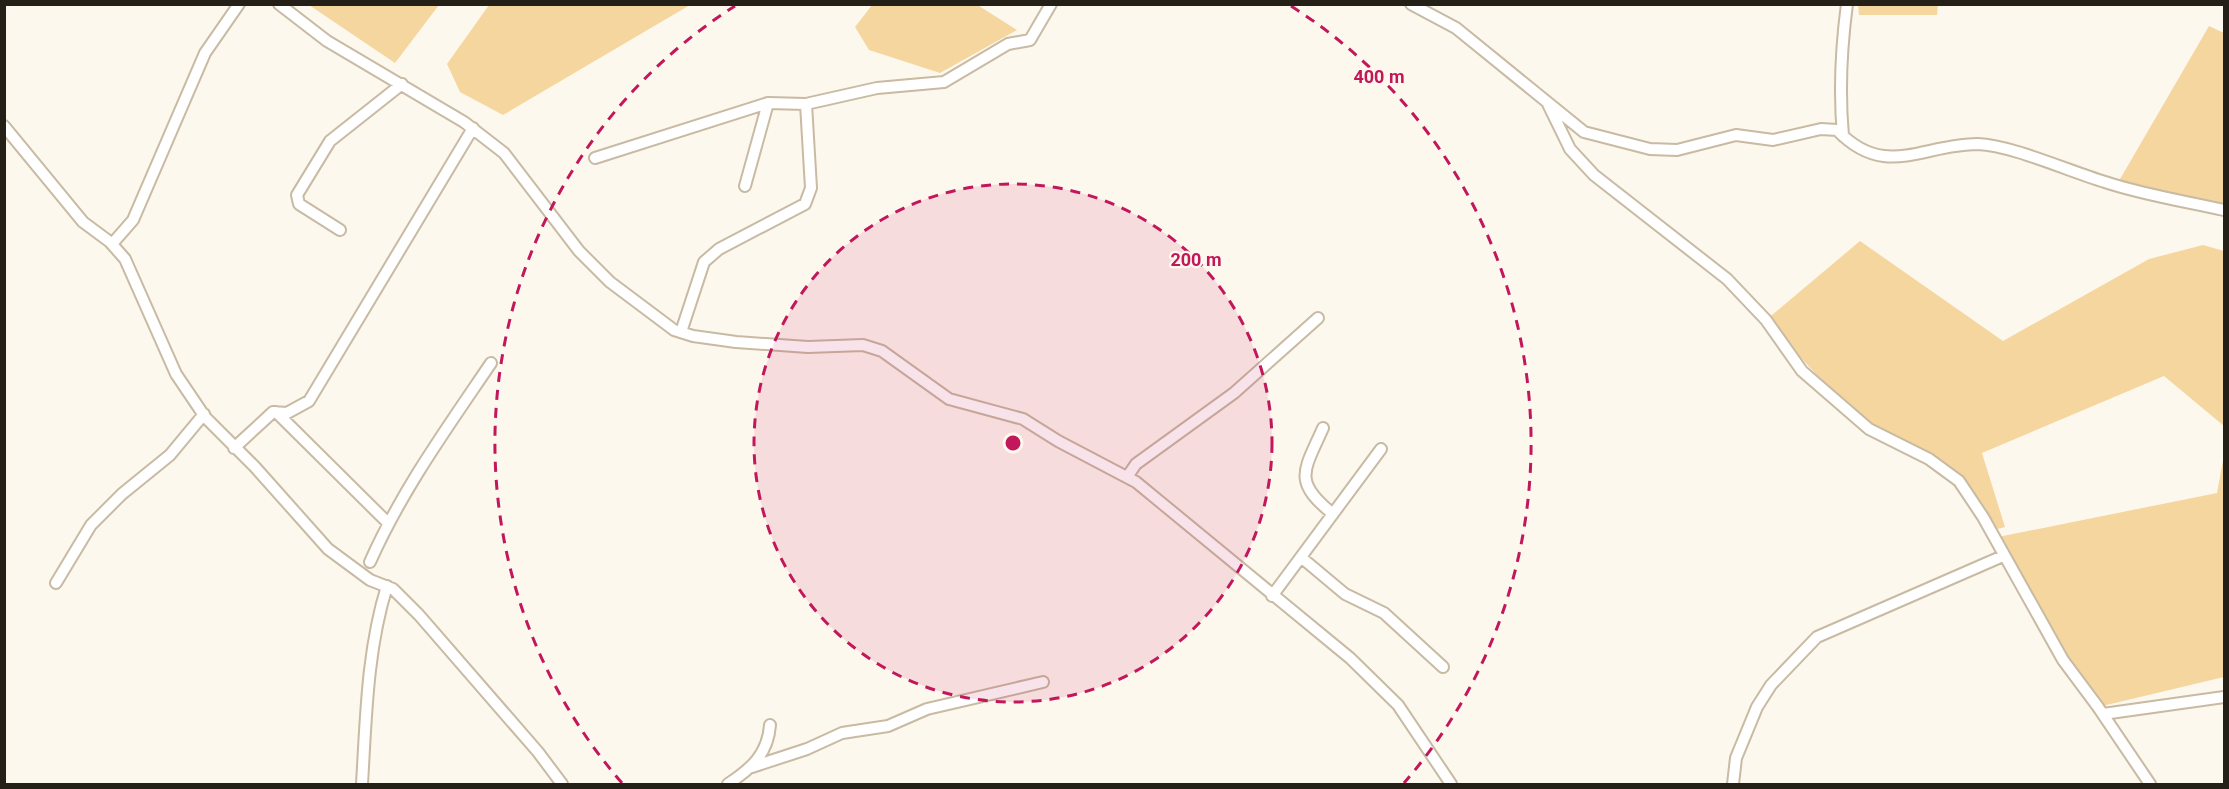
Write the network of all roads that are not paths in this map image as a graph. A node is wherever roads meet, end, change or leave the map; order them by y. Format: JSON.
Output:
{"nodes":[{"id":1,"x":239,"y":4,"type":"edge"},
{"id":2,"x":279,"y":4,"type":"edge"},
{"id":3,"x":1051,"y":4,"type":"edge"},
{"id":4,"x":1411,"y":4,"type":"edge"},
{"id":5,"x":1847,"y":4,"type":"edge"},
{"id":6,"x":402,"y":84,"type":"junction"},
{"id":7,"x":1547,"y":102,"type":"junction"},
{"id":8,"x":768,"y":104,"type":"junction"},
{"id":9,"x":807,"y":104,"type":"junction"},
{"id":10,"x":4,"y":126,"type":"edge"},
{"id":11,"x":473,"y":128,"type":"junction"},
{"id":12,"x":1843,"y":136,"type":"junction"},
{"id":13,"x":595,"y":158,"type":"dead end"},
{"id":14,"x":745,"y":186,"type":"dead end"},
{"id":15,"x":2224,"y":210,"type":"edge"},
{"id":16,"x":340,"y":230,"type":"dead end"},
{"id":17,"x":112,"y":244,"type":"junction"},
{"id":18,"x":1318,"y":318,"type":"dead end"},
{"id":19,"x":681,"y":332,"type":"junction"},
{"id":20,"x":491,"y":363,"type":"dead end"},
{"id":21,"x":276,"y":412,"type":"junction"},
{"id":22,"x":204,"y":414,"type":"junction"},
{"id":23,"x":1323,"y":428,"type":"dead end"},
{"id":24,"x":234,"y":448,"type":"junction"},
{"id":25,"x":1381,"y":448,"type":"dead end"},
{"id":26,"x":1127,"y":477,"type":"junction"},
{"id":27,"x":1333,"y":514,"type":"junction"},
{"id":28,"x":388,"y":522,"type":"junction"},
{"id":29,"x":2003,"y":556,"type":"junction"},
{"id":30,"x":1302,"y":558,"type":"junction"},
{"id":31,"x":370,"y":562,"type":"dead end"},
{"id":32,"x":56,"y":583,"type":"dead end"},
{"id":33,"x":387,"y":586,"type":"junction"},
{"id":34,"x":1272,"y":596,"type":"junction"},
{"id":35,"x":1443,"y":667,"type":"dead end"},
{"id":36,"x":1043,"y":682,"type":"dead end"},
{"id":37,"x":2224,"y":697,"type":"edge"},
{"id":38,"x":2103,"y":714,"type":"junction"},
{"id":39,"x":770,"y":725,"type":"dead end"},
{"id":40,"x":752,"y":767,"type":"junction"},
{"id":41,"x":362,"y":784,"type":"edge"},
{"id":42,"x":562,"y":784,"type":"edge"},
{"id":43,"x":728,"y":784,"type":"edge"},
{"id":44,"x":1451,"y":784,"type":"edge"},
{"id":45,"x":1733,"y":784,"type":"edge"},
{"id":46,"x":2150,"y":784,"type":"edge"}],
"edges":[{"from":1,"to":17,"type":"street"},
{"from":2,"to":6,"type":"street"},
{"from":3,"to":9,"type":"street"},
{"from":4,"to":7,"type":"street"},
{"from":5,"to":12,"type":"street"},
{"from":6,"to":11,"type":"street"},
{"from":6,"to":16,"type":"street"},
{"from":7,"to":12,"type":"street"},
{"from":7,"to":29,"type":"street"},
{"from":8,"to":9,"type":"street"},
{"from":8,"to":13,"type":"street"},
{"from":8,"to":14,"type":"street"},
{"from":9,"to":19,"type":"street"},
{"from":10,"to":17,"type":"street"},
{"from":11,"to":19,"type":"street"},
{"from":11,"to":21,"type":"street"},
{"from":12,"to":15,"type":"street"},
{"from":17,"to":22,"type":"street"},
{"from":18,"to":26,"type":"street"},
{"from":19,"to":26,"type":"street"},
{"from":20,"to":28,"type":"street"},
{"from":21,"to":24,"type":"street"},
{"from":21,"to":28,"type":"street"},
{"from":22,"to":24,"type":"street"},
{"from":22,"to":32,"type":"street"},
{"from":23,"to":27,"type":"street"},
{"from":24,"to":33,"type":"street"},
{"from":25,"to":27,"type":"street"},
{"from":26,"to":34,"type":"street"},
{"from":27,"to":30,"type":"street"},
{"from":28,"to":31,"type":"street"},
{"from":29,"to":38,"type":"street"},
{"from":29,"to":45,"type":"street"},
{"from":30,"to":34,"type":"street"},
{"from":30,"to":35,"type":"street"},
{"from":33,"to":41,"type":"street"},
{"from":33,"to":42,"type":"street"},
{"from":34,"to":44,"type":"street"},
{"from":36,"to":40,"type":"street"},
{"from":37,"to":38,"type":"street"},
{"from":38,"to":46,"type":"street"},
{"from":39,"to":40,"type":"street"},
{"from":40,"to":43,"type":"street"}]}
